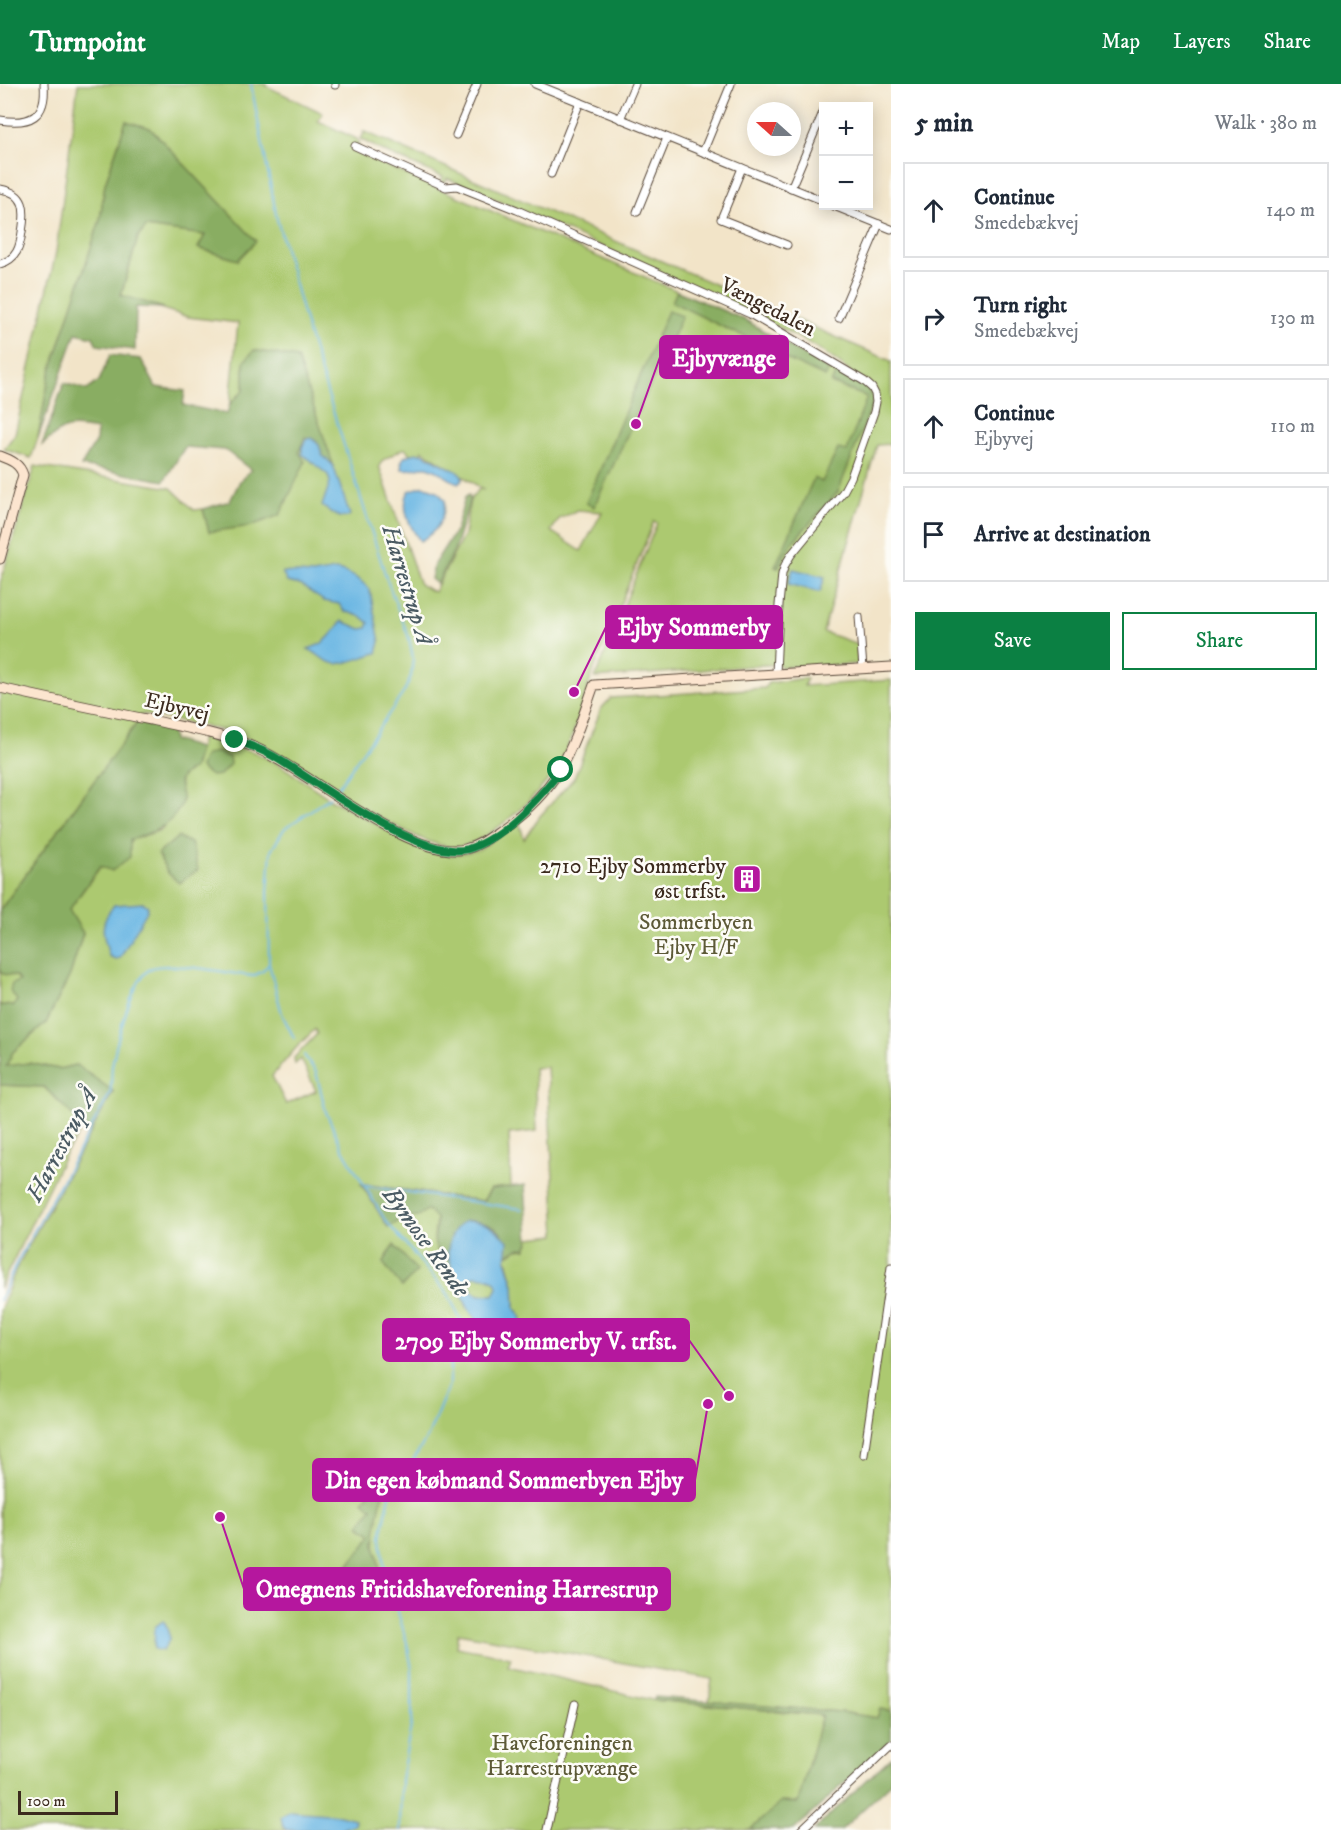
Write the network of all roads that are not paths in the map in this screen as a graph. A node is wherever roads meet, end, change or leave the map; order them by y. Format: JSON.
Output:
{"nodes":[{"id":1,"x":44,"y":84,"type":"edge"},
{"id":2,"x":477,"y":84,"type":"edge"},
{"id":3,"x":535,"y":84,"type":"edge"},
{"id":4,"x":635,"y":84,"type":"edge"},
{"id":5,"x":731,"y":84,"type":"edge"},
{"id":6,"x":580,"y":102,"type":"junction"},
{"id":7,"x":620,"y":119,"type":"junction"},
{"id":8,"x":0,"y":120,"type":"edge"},
{"id":9,"x":819,"y":120,"type":"edge"},
{"id":10,"x":456,"y":135,"type":"dead end"},
{"id":11,"x":667,"y":138,"type":"junction"},
{"id":12,"x":355,"y":146,"type":"dead end"},
{"id":13,"x":703,"y":152,"type":"junction"},
{"id":14,"x":742,"y":168,"type":"junction"},
{"id":15,"x":551,"y":174,"type":"dead end"},
{"id":16,"x":791,"y":188,"type":"junction"},
{"id":17,"x":0,"y":189,"type":"edge"},
{"id":18,"x":819,"y":199,"type":"edge"},
{"id":19,"x":844,"y":210,"type":"edge"},
{"id":20,"x":637,"y":212,"type":"dead end"},
{"id":21,"x":879,"y":224,"type":"junction"},
{"id":22,"x":891,"y":229,"type":"edge"},
{"id":23,"x":787,"y":245,"type":"dead end"},
{"id":24,"x":0,"y":264,"type":"edge"},
{"id":25,"x":839,"y":318,"type":"dead end"},
{"id":26,"x":0,"y":456,"type":"edge"},
{"id":27,"x":0,"y":559,"type":"edge"},
{"id":28,"x":859,"y":617,"type":"dead end"},
{"id":29,"x":891,"y":667,"type":"edge"},
{"id":30,"x":862,"y":668,"type":"junction"},
{"id":31,"x":777,"y":674,"type":"junction"},
{"id":32,"x":0,"y":688,"type":"edge"},
{"id":33,"x":891,"y":1267,"type":"edge"},
{"id":34,"x":864,"y":1455,"type":"dead end"},
{"id":35,"x":575,"y":1704,"type":"dead end"},
{"id":36,"x":891,"y":1745,"type":"edge"},
{"id":37,"x":547,"y":1830,"type":"edge"},
{"id":38,"x":801,"y":1830,"type":"edge"}],
"edges":[{"from":1,"to":8,"type":"street"},
{"from":2,"to":10,"type":"street"},
{"from":3,"to":6,"type":"street"},
{"from":4,"to":7,"type":"street"},
{"from":5,"to":13,"type":"street"},
{"from":6,"to":7,"type":"street"},
{"from":6,"to":15,"type":"street"},
{"from":7,"to":11,"type":"street"},
{"from":9,"to":16,"type":"street"},
{"from":11,"to":13,"type":"street"},
{"from":11,"to":20,"type":"street"},
{"from":12,"to":31,"type":"street","name":"Vængedalen"},
{"from":13,"to":14,"type":"street"},
{"from":14,"to":16,"type":"street"},
{"from":14,"to":23,"type":"street"},
{"from":16,"to":18,"type":"street"},
{"from":17,"to":24,"type":"street"},
{"from":19,"to":21,"type":"street"},
{"from":21,"to":22,"type":"street"},
{"from":21,"to":25,"type":"street"},
{"from":26,"to":27,"type":"street"},
{"from":28,"to":30,"type":"street"},
{"from":29,"to":30,"type":"street"},
{"from":30,"to":31,"type":"street"},
{"from":31,"to":32,"type":"street","name":"Ejbyvej"},
{"from":33,"to":34,"type":"street"},
{"from":35,"to":37,"type":"street"},
{"from":36,"to":38,"type":"street"}]}
